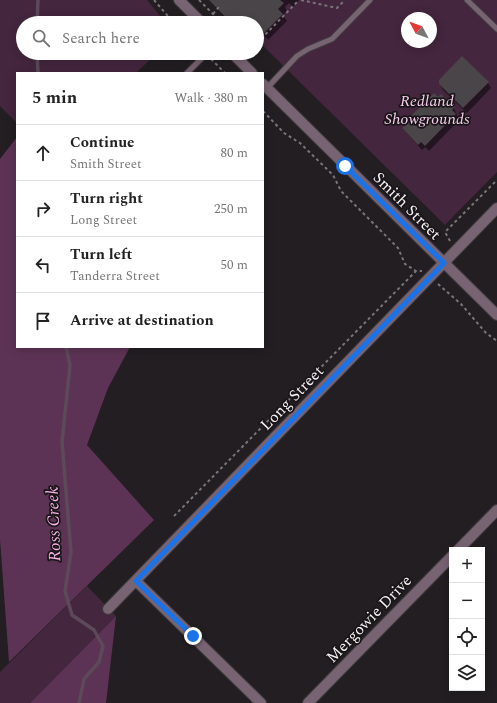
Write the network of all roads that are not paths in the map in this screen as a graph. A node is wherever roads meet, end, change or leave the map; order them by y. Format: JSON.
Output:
{"nodes":[{"id":1,"x":179,"y":0,"type":"edge"},
{"id":2,"x":370,"y":0,"type":"edge"},
{"id":3,"x":467,"y":0,"type":"edge"},
{"id":4,"x":195,"y":16,"type":"edge"},
{"id":5,"x":497,"y":29,"type":"edge"},
{"id":6,"x":201,"y":60,"type":"edge"},
{"id":7,"x":239,"y":60,"type":"edge"},
{"id":8,"x":188,"y":72,"type":"edge"},
{"id":9,"x":251,"y":72,"type":"edge"},
{"id":10,"x":265,"y":86,"type":"edge"},
{"id":11,"x":497,"y":208,"type":"edge"},
{"id":12,"x":444,"y":263,"type":"junction"},
{"id":13,"x":497,"y":315,"type":"edge"},
{"id":14,"x":497,"y":510,"type":"edge"},
{"id":15,"x":461,"y":547,"type":"edge"},
{"id":16,"x":449,"y":559,"type":"edge"},
{"id":17,"x":136,"y":581,"type":"junction"},
{"id":18,"x":108,"y":609,"type":"dead end"},
{"id":19,"x":261,"y":703,"type":"edge"},
{"id":20,"x":308,"y":703,"type":"edge"}],
"edges":[{"from":1,"to":4,"type":"street"},
{"from":2,"to":10,"type":"lane"},
{"from":3,"to":5,"type":"lane"},
{"from":6,"to":8,"type":"lane"},
{"from":7,"to":9,"type":"street"},
{"from":10,"to":12,"type":"street","name":"Smith Street"},
{"from":11,"to":12,"type":"street","name":"Long Street"},
{"from":12,"to":13,"type":"street","name":"Smith Street"},
{"from":12,"to":17,"type":"street","name":"Long Street"},
{"from":14,"to":15,"type":"street"},
{"from":16,"to":20,"type":"street","name":"Mergowie Drive"},
{"from":17,"to":18,"type":"street","name":"Long Street"},
{"from":17,"to":19,"type":"street"}]}
